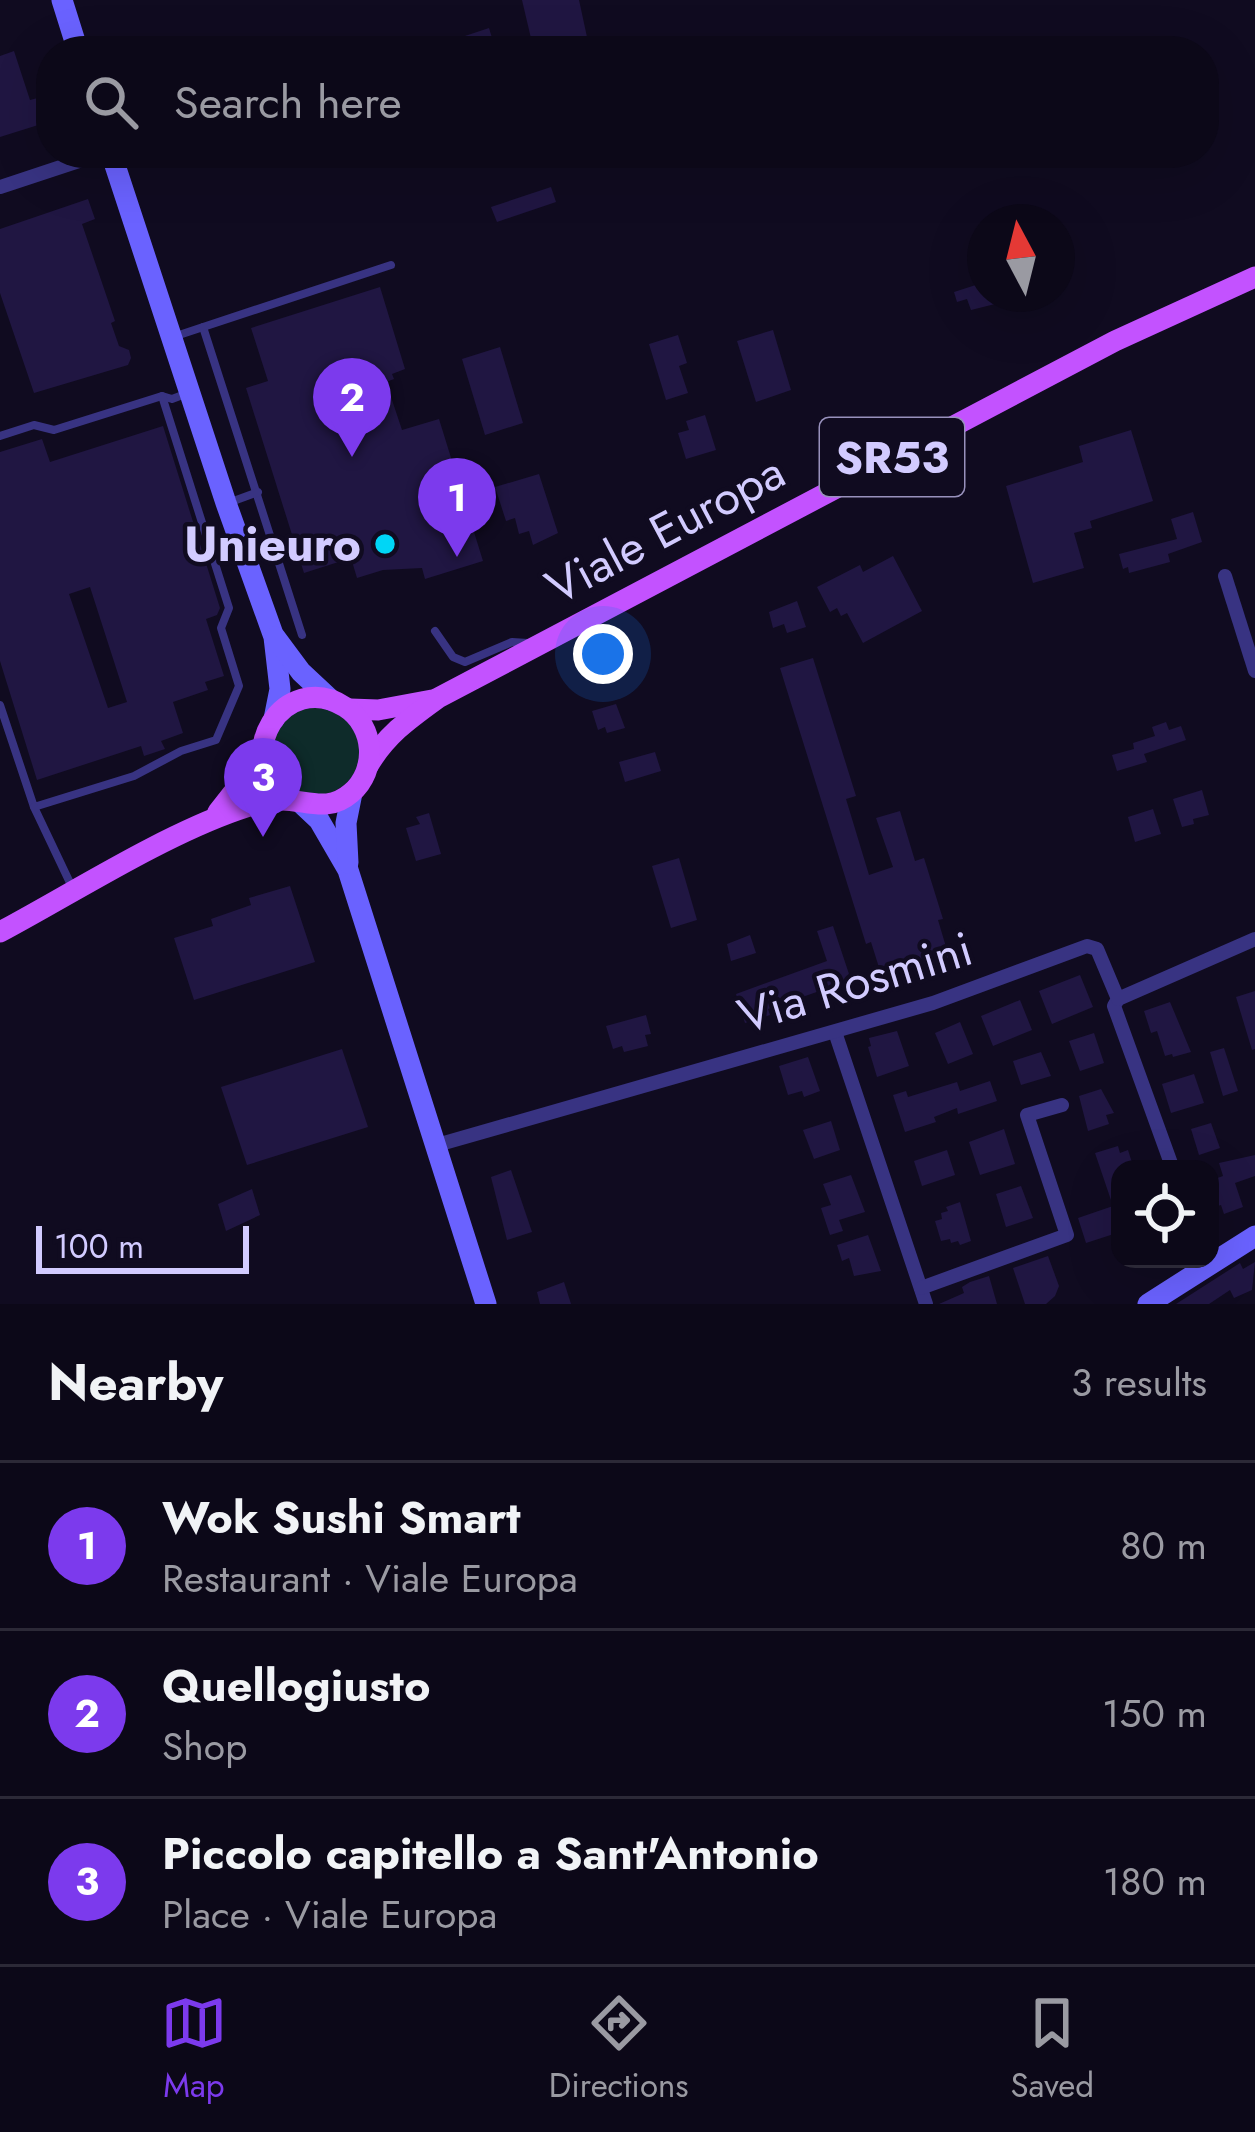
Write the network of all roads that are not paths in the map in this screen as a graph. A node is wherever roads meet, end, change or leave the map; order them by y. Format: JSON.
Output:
{"nodes":[{"id":1,"x":62,"y":0,"type":"edge"},
{"id":2,"x":73,"y":36,"type":"edge"},
{"id":3,"x":60,"y":168,"type":"edge"},
{"id":4,"x":112,"y":168,"type":"edge"},
{"id":5,"x":0,"y":187,"type":"edge"},
{"id":6,"x":391,"y":265,"type":"dead end"},
{"id":7,"x":1255,"y":277,"type":"edge"},
{"id":8,"x":203,"y":327,"type":"junction"},
{"id":9,"x":172,"y":337,"type":"junction"},
{"id":10,"x":190,"y":393,"type":"junction"},
{"id":11,"x":162,"y":396,"type":"junction"},
{"id":12,"x":0,"y":436,"type":"edge"},
{"id":13,"x":258,"y":492,"type":"junction"},
{"id":14,"x":226,"y":503,"type":"junction"},
{"id":15,"x":1225,"y":576,"type":"dead end"},
{"id":16,"x":302,"y":635,"type":"dead end"},
{"id":17,"x":274,"y":637,"type":"junction"},
{"id":18,"x":539,"y":644,"type":"junction"},
{"id":19,"x":1255,"y":670,"type":"edge"},
{"id":20,"x":482,"y":675,"type":"junction"},
{"id":21,"x":438,"y":698,"type":"junction"},
{"id":22,"x":340,"y":705,"type":"junction"},
{"id":23,"x":0,"y":706,"type":"edge"},
{"id":24,"x":274,"y":719,"type":"junction"},
{"id":25,"x":262,"y":756,"type":"junction"},
{"id":26,"x":368,"y":766,"type":"junction"},
{"id":27,"x":352,"y":793,"type":"junction"},
{"id":28,"x":297,"y":802,"type":"junction"},
{"id":29,"x":34,"y":807,"type":"junction"},
{"id":30,"x":210,"y":820,"type":"junction"},
{"id":31,"x":348,"y":870,"type":"junction"},
{"id":32,"x":74,"y":892,"type":"junction"},
{"id":33,"x":0,"y":932,"type":"edge"},
{"id":34,"x":1255,"y":939,"type":"edge"},
{"id":35,"x":1118,"y":999,"type":"junction"},
{"id":36,"x":835,"y":1032,"type":"junction"},
{"id":37,"x":1062,"y":1105,"type":"dead end"},
{"id":38,"x":437,"y":1145,"type":"junction"},
{"id":39,"x":1170,"y":1160,"type":"edge"},
{"id":40,"x":1255,"y":1235,"type":"edge"},
{"id":41,"x":1219,"y":1255,"type":"edge"},
{"id":42,"x":1198,"y":1268,"type":"edge"},
{"id":43,"x":921,"y":1288,"type":"junction"},
{"id":44,"x":486,"y":1304,"type":"edge"},
{"id":45,"x":926,"y":1304,"type":"edge"},
{"id":46,"x":1148,"y":1304,"type":"edge"}],
"edges":[{"from":1,"to":2,"type":"main road"},
{"from":3,"to":5,"type":"street"},
{"from":4,"to":9,"type":"main road"},
{"from":6,"to":8,"type":"lane"},
{"from":7,"to":18,"type":"main road","name":"Viale Europa","number":"SR53"},
{"from":8,"to":9,"type":"lane"},
{"from":8,"to":13,"type":"lane"},
{"from":9,"to":10,"type":"main road"},
{"from":10,"to":11,"type":"lane"},
{"from":10,"to":14,"type":"main road"},
{"from":11,"to":12,"type":"lane"},
{"from":11,"to":29,"type":"lane"},
{"from":13,"to":14,"type":"lane"},
{"from":13,"to":16,"type":"lane"},
{"from":14,"to":17,"type":"main road"},
{"from":15,"to":19,"type":"street"},
{"from":17,"to":22,"type":"main road"},
{"from":17,"to":24,"type":"main road"},
{"from":18,"to":20,"type":"main road","name":"Viale Europa","number":"SR53"},
{"from":18,"to":20,"type":"lane"},
{"from":20,"to":21,"type":"main road","name":"Viale Europa","number":"SR53"},
{"from":21,"to":22,"type":"main road","name":"Viale Europa","number":"SR53"},
{"from":21,"to":26,"type":"main road","name":"Viale Europa","number":"SR53"},
{"from":22,"to":24,"type":"main road","name":"Viale Europa"},
{"from":22,"to":26,"type":"main road"},
{"from":23,"to":29,"type":"lane"},
{"from":24,"to":25,"type":"main road"},
{"from":25,"to":28,"type":"main road"},
{"from":25,"to":30,"type":"main road"},
{"from":26,"to":27,"type":"main road","name":"Viale Europa"},
{"from":27,"to":28,"type":"main road"},
{"from":27,"to":31,"type":"main road"},
{"from":28,"to":30,"type":"main road"},
{"from":28,"to":31,"type":"main road"},
{"from":29,"to":32,"type":"lane"},
{"from":30,"to":32,"type":"main road"},
{"from":31,"to":38,"type":"main road"},
{"from":32,"to":33,"type":"main road"},
{"from":34,"to":35,"type":"street"},
{"from":35,"to":36,"type":"street","name":"Via Rosmini"},
{"from":35,"to":39,"type":"street"},
{"from":36,"to":38,"type":"street","name":"Via Rosmini"},
{"from":36,"to":43,"type":"street"},
{"from":37,"to":43,"type":"street"},
{"from":38,"to":44,"type":"main road"},
{"from":40,"to":41,"type":"main road"},
{"from":42,"to":46,"type":"main road"},
{"from":43,"to":45,"type":"street"}]}
